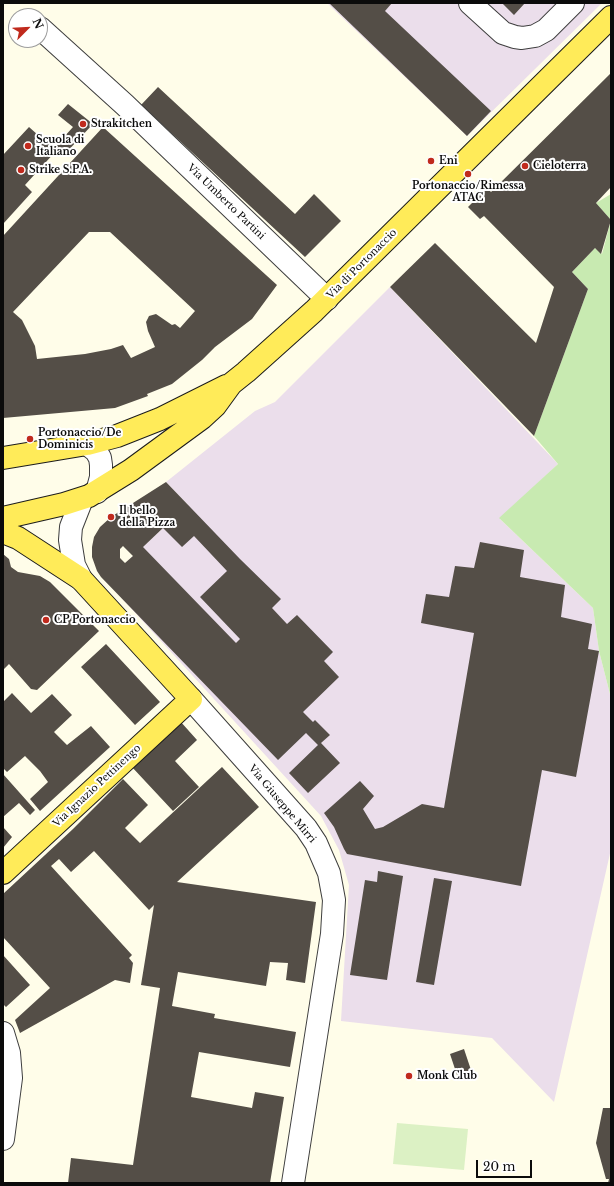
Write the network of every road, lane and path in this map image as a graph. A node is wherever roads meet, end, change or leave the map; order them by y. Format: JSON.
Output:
{"nodes":[{"id":1,"x":470,"y":3,"type":"edge"},
{"id":2,"x":573,"y":3,"type":"edge"},
{"id":3,"x":611,"y":17,"type":"edge"},
{"id":4,"x":48,"y":35,"type":"edge"},
{"id":5,"x":327,"y":298,"type":"junction"},
{"id":6,"x":231,"y":384,"type":"junction"},
{"id":7,"x":87,"y":444,"type":"junction"},
{"id":8,"x":3,"y":458,"type":"edge"},
{"id":9,"x":89,"y":495,"type":"junction"},
{"id":10,"x":3,"y":518,"type":"edge"},
{"id":11,"x":3,"y":532,"type":"edge"},
{"id":12,"x":82,"y":579,"type":"junction"},
{"id":13,"x":191,"y":699,"type":"junction"},
{"id":14,"x":3,"y":873,"type":"edge"},
{"id":15,"x":3,"y":1033,"type":"edge"},
{"id":16,"x":3,"y":1139,"type":"edge"},
{"id":17,"x":293,"y":1183,"type":"edge"}],
"edges":[{"from":1,"to":2,"type":"street"},
{"from":3,"to":5,"type":"main road","name":"Via di Portonaccio"},
{"from":4,"to":5,"type":"street","name":"Via Umberto Partini"},
{"from":5,"to":6,"type":"main road","name":"Via di Portonaccio"},
{"from":6,"to":7,"type":"main road"},
{"from":6,"to":9,"type":"main road","name":"Via di Portonaccio"},
{"from":7,"to":8,"type":"main road"},
{"from":7,"to":9,"type":"street","name":"Via Giuseppe Mirri"},
{"from":9,"to":10,"type":"main road","name":"Via di Portonaccio"},
{"from":9,"to":12,"type":"street","name":"Via Giuseppe Mirri"},
{"from":11,"to":12,"type":"main road","name":"Via Giuseppe Mirri"},
{"from":12,"to":13,"type":"main road","name":"Via Giuseppe Mirri"},
{"from":13,"to":14,"type":"main road","name":"Via Ignazio Pettinengo"},
{"from":13,"to":17,"type":"street","name":"Via Giuseppe Mirri"},
{"from":15,"to":16,"type":"street"}]}
